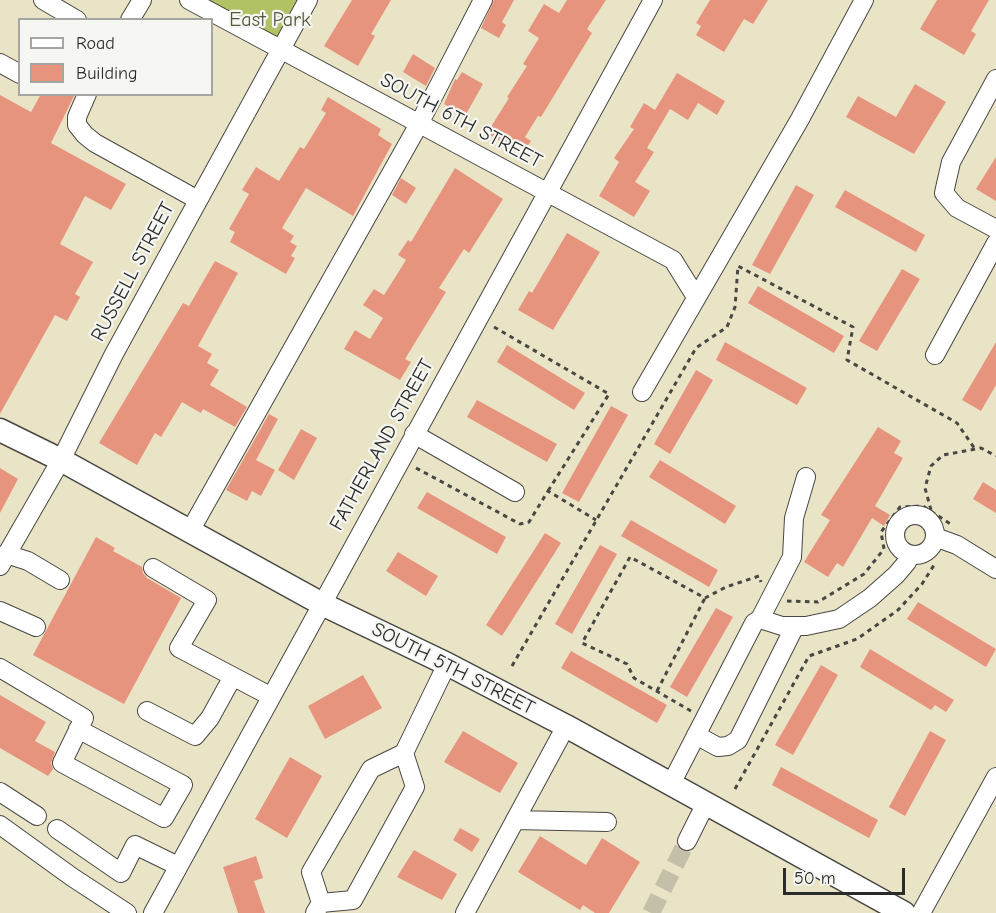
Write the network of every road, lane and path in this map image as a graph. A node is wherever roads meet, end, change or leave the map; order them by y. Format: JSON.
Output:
{"nodes":[{"id":1,"x":43,"y":0,"type":"edge"},
{"id":2,"x":142,"y":0,"type":"edge"},
{"id":3,"x":189,"y":0,"type":"edge"},
{"id":4,"x":308,"y":0,"type":"edge"},
{"id":5,"x":483,"y":0,"type":"edge"},
{"id":6,"x":653,"y":0,"type":"edge"},
{"id":7,"x":864,"y":0,"type":"edge"},
{"id":8,"x":70,"y":18,"type":"edge"},
{"id":9,"x":131,"y":18,"type":"edge"},
{"id":10,"x":280,"y":49,"type":"junction"},
{"id":11,"x":0,"y":63,"type":"edge"},
{"id":12,"x":18,"y":73,"type":"edge"},
{"id":13,"x":996,"y":79,"type":"edge"},
{"id":14,"x":86,"y":96,"type":"edge"},
{"id":15,"x":419,"y":124,"type":"junction"},
{"id":16,"x":547,"y":193,"type":"junction"},
{"id":17,"x":198,"y":200,"type":"junction"},
{"id":18,"x":996,"y":229,"type":"edge"},
{"id":19,"x":996,"y":243,"type":"edge"},
{"id":20,"x":696,"y":297,"type":"junction"},
{"id":21,"x":494,"y":327,"type":"dead end"},
{"id":22,"x":935,"y":355,"type":"dead end"},
{"id":23,"x":642,"y":392,"type":"dead end"},
{"id":24,"x":0,"y":430,"type":"edge"},
{"id":25,"x":414,"y":434,"type":"junction"},
{"id":26,"x":975,"y":449,"type":"junction"},
{"id":27,"x":996,"y":456,"type":"edge"},
{"id":28,"x":61,"y":460,"type":"junction"},
{"id":29,"x":806,"y":477,"type":"dead end"},
{"id":30,"x":548,"y":491,"type":"dead end"},
{"id":31,"x":515,"y":492,"type":"dead end"},
{"id":32,"x":931,"y":510,"type":"dead end"},
{"id":33,"x":190,"y":531,"type":"junction"},
{"id":34,"x":935,"y":537,"type":"junction"},
{"id":35,"x":910,"y":555,"type":"junction"},
{"id":36,"x":3,"y":560,"type":"edge"},
{"id":37,"x":936,"y":562,"type":"dead end"},
{"id":38,"x":153,"y":568,"type":"dead end"},
{"id":39,"x":996,"y":569,"type":"edge"},
{"id":40,"x":60,"y":580,"type":"dead end"},
{"id":41,"x":764,"y":590,"type":"dead end"},
{"id":42,"x":705,"y":598,"type":"junction"},
{"id":43,"x":322,"y":604,"type":"junction"},
{"id":44,"x":0,"y":611,"type":"edge"},
{"id":45,"x":760,"y":618,"type":"junction"},
{"id":46,"x":795,"y":626,"type":"junction"},
{"id":47,"x":36,"y":627,"type":"dead end"},
{"id":48,"x":447,"y":664,"type":"junction"},
{"id":49,"x":512,"y":666,"type":"dead end"},
{"id":50,"x":0,"y":668,"type":"edge"},
{"id":51,"x":232,"y":678,"type":"junction"},
{"id":52,"x":657,"y":691,"type":"junction"},
{"id":53,"x":270,"y":696,"type":"junction"},
{"id":54,"x":147,"y":711,"type":"dead end"},
{"id":55,"x":695,"y":714,"type":"dead end"},
{"id":56,"x":566,"y":726,"type":"junction"},
{"id":57,"x":78,"y":729,"type":"junction"},
{"id":58,"x":696,"y":735,"type":"junction"},
{"id":59,"x":404,"y":753,"type":"junction"},
{"id":60,"x":996,"y":777,"type":"edge"},
{"id":61,"x":671,"y":784,"type":"junction"},
{"id":62,"x":735,"y":789,"type":"dead end"},
{"id":63,"x":0,"y":792,"type":"edge"},
{"id":64,"x":706,"y":803,"type":"junction"},
{"id":65,"x":37,"y":816,"type":"dead end"},
{"id":66,"x":515,"y":820,"type":"junction"},
{"id":67,"x":607,"y":822,"type":"dead end"},
{"id":68,"x":0,"y":825,"type":"edge"},
{"id":69,"x":57,"y":829,"type":"dead end"},
{"id":70,"x":687,"y":841,"type":"tunnel mouth"},
{"id":71,"x":178,"y":866,"type":"junction"},
{"id":72,"x":318,"y":908,"type":"edge"},
{"id":73,"x":127,"y":913,"type":"edge"},
{"id":74,"x":153,"y":913,"type":"edge"},
{"id":75,"x":465,"y":913,"type":"edge"},
{"id":76,"x":904,"y":913,"type":"edge"},
{"id":77,"x":921,"y":913,"type":"edge"}],
"edges":[{"from":1,"to":8,"type":"street"},
{"from":2,"to":9,"type":"street"},
{"from":3,"to":10,"type":"street","name":"SOUTH 6TH STREET"},
{"from":4,"to":10,"type":"street","name":"RUSSELL STREET"},
{"from":5,"to":15,"type":"street"},
{"from":6,"to":16,"type":"street","name":"FATHERLAND STREET"},
{"from":7,"to":20,"type":"street"},
{"from":10,"to":15,"type":"street","name":"SOUTH 6TH STREET"},
{"from":10,"to":17,"type":"street","name":"RUSSELL STREET"},
{"from":11,"to":12,"type":"street"},
{"from":13,"to":18,"type":"street"},
{"from":14,"to":17,"type":"street"},
{"from":15,"to":16,"type":"street","name":"SOUTH 6TH STREET"},
{"from":15,"to":33,"type":"street"},
{"from":16,"to":20,"type":"street","name":"SOUTH 6TH STREET"},
{"from":16,"to":25,"type":"street","name":"FATHERLAND STREET"},
{"from":17,"to":28,"type":"street","name":"RUSSELL STREET"},
{"from":19,"to":22,"type":"street"},
{"from":20,"to":23,"type":"street"},
{"from":21,"to":30,"type":"path"},
{"from":24,"to":28,"type":"main road","name":"SOUTH 5TH STREET"},
{"from":25,"to":31,"type":"street"},
{"from":25,"to":43,"type":"street","name":"FATHERLAND STREET"},
{"from":26,"to":27,"type":"path"},
{"from":26,"to":32,"type":"path"},
{"from":26,"to":49,"type":"path"},
{"from":28,"to":33,"type":"main road","name":"SOUTH 5TH STREET"},
{"from":28,"to":36,"type":"street","name":"RUSSELL STREET"},
{"from":29,"to":45,"type":"street"},
{"from":33,"to":43,"type":"main road","name":"SOUTH 5TH STREET"},
{"from":34,"to":35,"type":"street"},
{"from":34,"to":35,"type":"street"},
{"from":34,"to":39,"type":"street"},
{"from":35,"to":46,"type":"street"},
{"from":36,"to":40,"type":"street"},
{"from":37,"to":62,"type":"path"},
{"from":38,"to":51,"type":"street"},
{"from":41,"to":42,"type":"path"},
{"from":42,"to":52,"type":"path"},
{"from":42,"to":52,"type":"path"},
{"from":43,"to":48,"type":"main road","name":"SOUTH 5TH STREET"},
{"from":43,"to":53,"type":"street","name":"FATHERLAND STREET"},
{"from":44,"to":47,"type":"street"},
{"from":45,"to":46,"type":"street"},
{"from":45,"to":58,"type":"street"},
{"from":46,"to":58,"type":"street"},
{"from":48,"to":56,"type":"main road","name":"SOUTH 5TH STREET"},
{"from":48,"to":59,"type":"street"},
{"from":50,"to":57,"type":"street"},
{"from":51,"to":53,"type":"street"},
{"from":51,"to":54,"type":"street"},
{"from":52,"to":55,"type":"path"},
{"from":53,"to":71,"type":"street","name":"FATHERLAND STREET"},
{"from":56,"to":61,"type":"main road","name":"SOUTH 5TH STREET"},
{"from":56,"to":66,"type":"street"},
{"from":57,"to":57,"type":"street"},
{"from":58,"to":61,"type":"street"},
{"from":59,"to":72,"type":"street"},
{"from":59,"to":72,"type":"street"},
{"from":60,"to":77,"type":"street"},
{"from":61,"to":64,"type":"main road","name":"SOUTH 5TH STREET"},
{"from":63,"to":65,"type":"street"},
{"from":64,"to":70,"type":"street"},
{"from":64,"to":76,"type":"main road","name":"SOUTH 5TH STREET"},
{"from":66,"to":67,"type":"street"},
{"from":66,"to":75,"type":"street"},
{"from":68,"to":73,"type":"street"},
{"from":69,"to":71,"type":"street"},
{"from":71,"to":74,"type":"street","name":"FATHERLAND STREET"}]}
